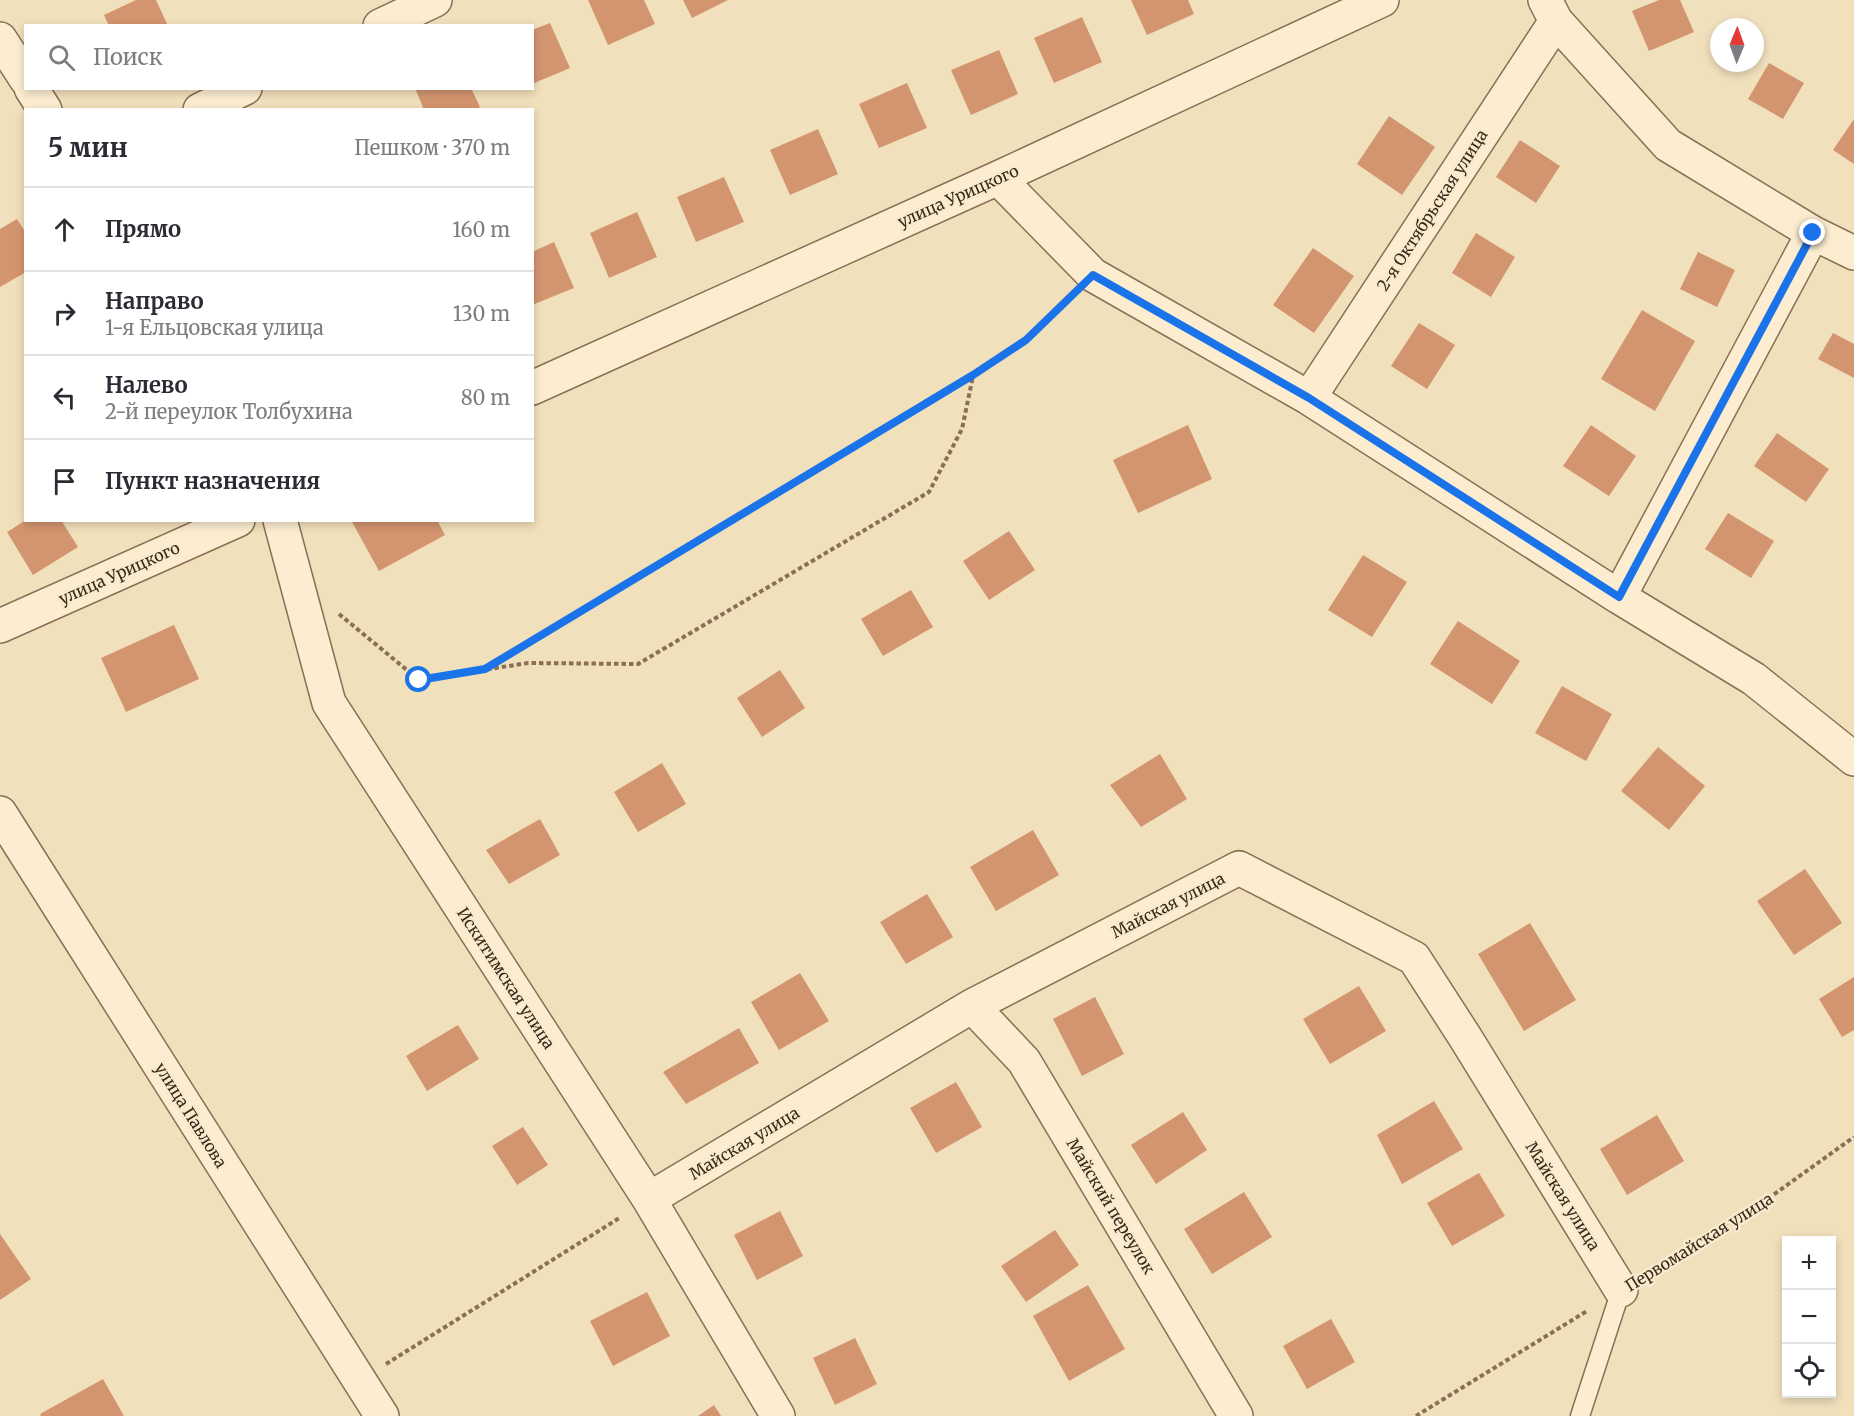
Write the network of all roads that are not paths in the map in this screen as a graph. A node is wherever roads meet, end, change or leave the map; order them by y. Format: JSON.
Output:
{"nodes":[{"id":1,"x":435,"y":0,"type":"edge"},
{"id":2,"x":1382,"y":0,"type":"edge"},
{"id":3,"x":1550,"y":11,"type":"edge"},
{"id":4,"x":384,"y":24,"type":"edge"},
{"id":5,"x":0,"y":39,"type":"edge"},
{"id":6,"x":24,"y":76,"type":"edge"},
{"id":7,"x":33,"y":90,"type":"edge"},
{"id":8,"x":241,"y":90,"type":"edge"},
{"id":9,"x":44,"y":108,"type":"edge"},
{"id":10,"x":204,"y":108,"type":"edge"},
{"id":11,"x":998,"y":178,"type":"junction"},
{"id":12,"x":1813,"y":233,"type":"junction"},
{"id":13,"x":1854,"y":253,"type":"edge"},
{"id":14,"x":534,"y":387,"type":"edge"},
{"id":15,"x":1309,"y":398,"type":"junction"},
{"id":16,"x":234,"y":522,"type":"edge"},
{"id":17,"x":281,"y":522,"type":"edge"},
{"id":18,"x":1619,"y":597,"type":"junction"},
{"id":19,"x":0,"y":626,"type":"edge"},
{"id":20,"x":1854,"y":759,"type":"edge"},
{"id":21,"x":4,"y":830,"type":"edge"},
{"id":22,"x":972,"y":1006,"type":"junction"},
{"id":23,"x":649,"y":1199,"type":"junction"},
{"id":24,"x":1621,"y":1290,"type":"joint"},
{"id":25,"x":382,"y":1416,"type":"edge"},
{"id":26,"x":778,"y":1416,"type":"edge"},
{"id":27,"x":1236,"y":1416,"type":"edge"},
{"id":28,"x":1580,"y":1416,"type":"edge"}],
"edges":[{"from":1,"to":4,"type":"street"},
{"from":2,"to":11,"type":"street","name":"улица Урицкого"},
{"from":3,"to":12,"type":"street"},
{"from":3,"to":15,"type":"street","name":"2-я Октябрьская улица"},
{"from":5,"to":6,"type":"street"},
{"from":7,"to":9,"type":"street"},
{"from":8,"to":10,"type":"street"},
{"from":11,"to":14,"type":"street","name":"улица Урицкого"},
{"from":11,"to":15,"type":"street"},
{"from":12,"to":13,"type":"street"},
{"from":12,"to":18,"type":"street"},
{"from":15,"to":18,"type":"street"},
{"from":16,"to":19,"type":"street","name":"улица Урицкого"},
{"from":17,"to":23,"type":"street","name":"Искитимская улица"},
{"from":18,"to":20,"type":"street"},
{"from":21,"to":25,"type":"street","name":"улица Павлова"},
{"from":22,"to":23,"type":"street","name":"Майская улица"},
{"from":22,"to":24,"type":"street","name":"Майская улица"},
{"from":22,"to":27,"type":"street","name":"Майский переулок"},
{"from":23,"to":26,"type":"street","name":"Искитимская улица"},
{"from":24,"to":28,"type":"lane","name":"Первомайская улица"}]}
